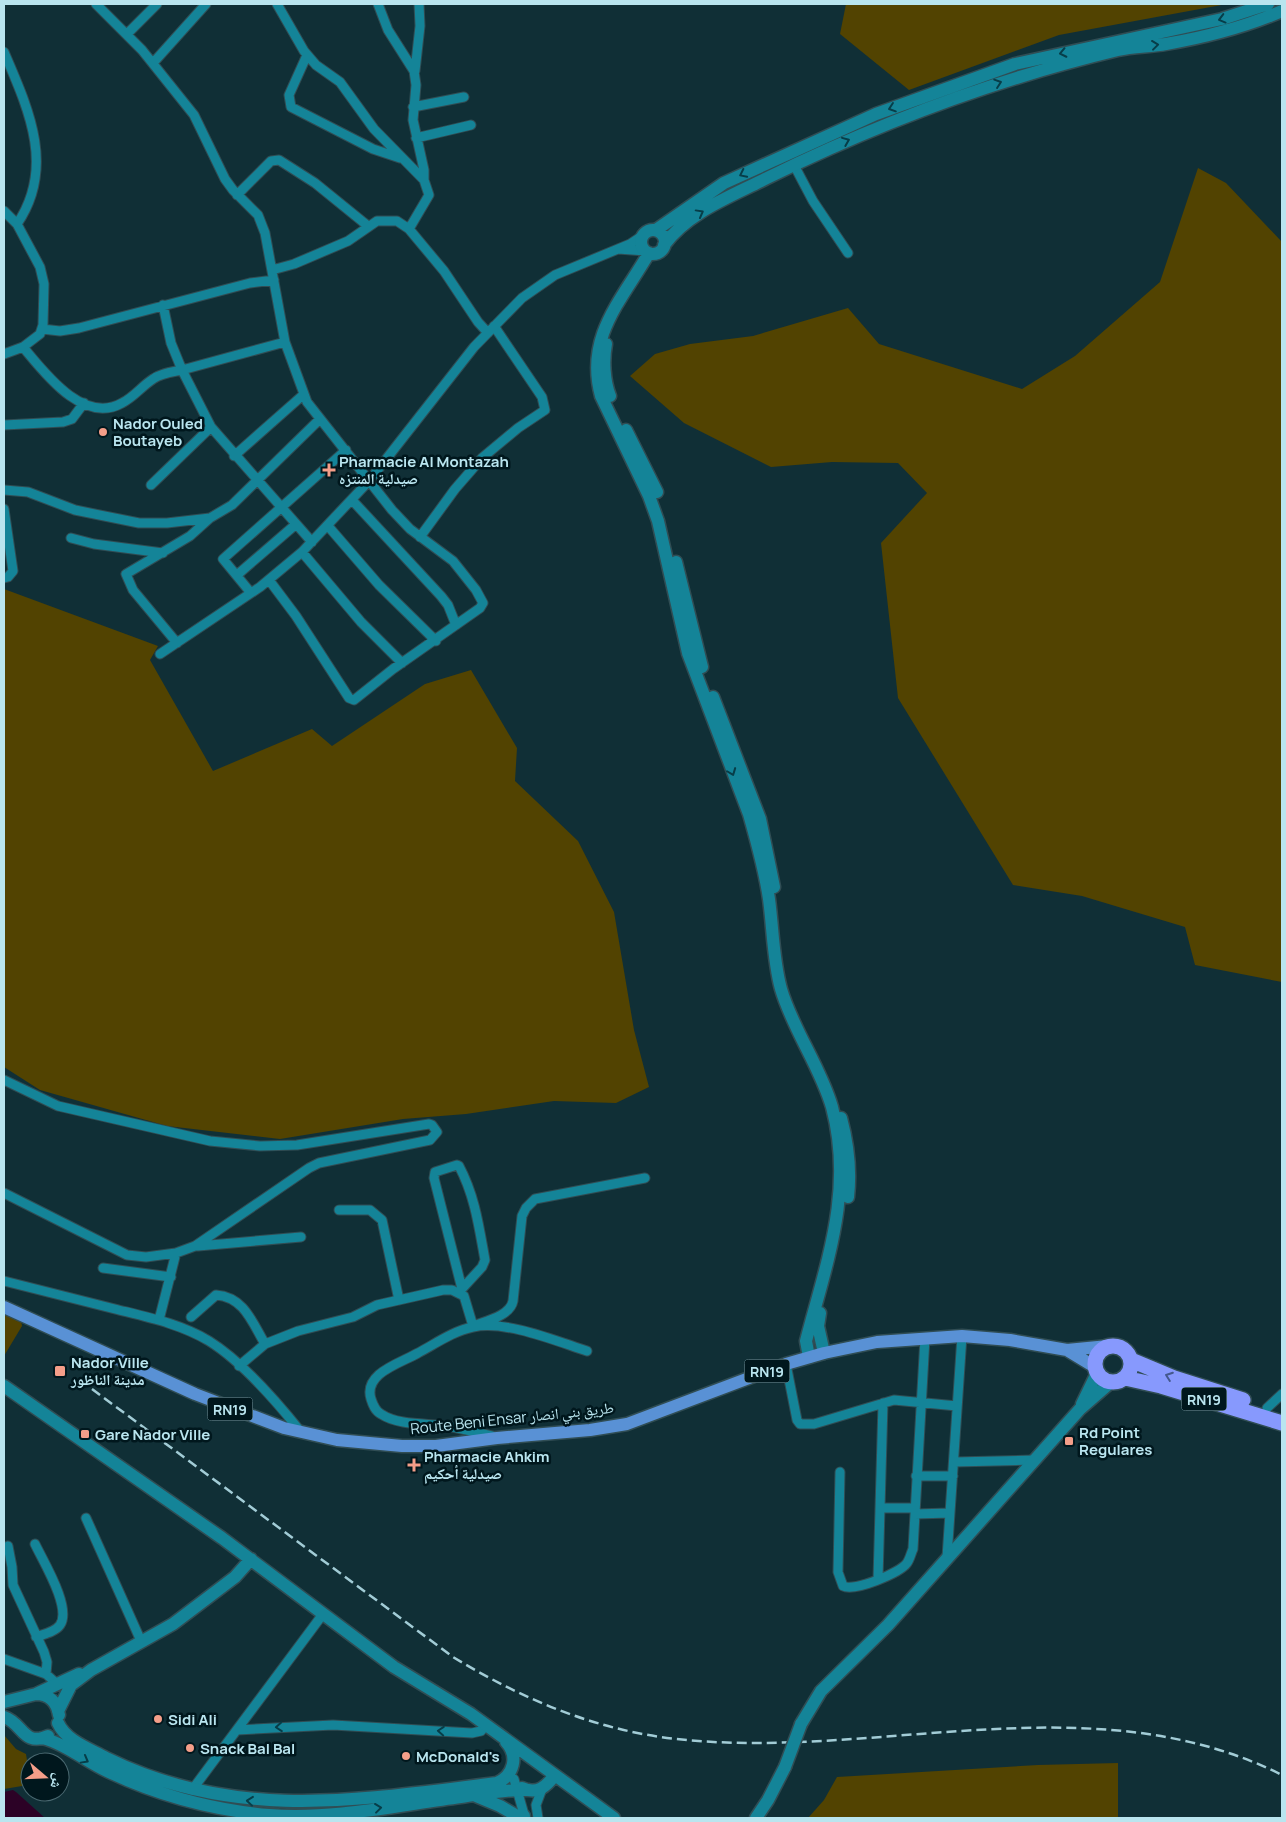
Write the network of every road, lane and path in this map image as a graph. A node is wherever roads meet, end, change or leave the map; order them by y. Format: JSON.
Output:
{"nodes":[{"id":1,"x":96,"y":4,"type":"edge"},
{"id":2,"x":157,"y":4,"type":"edge"},
{"id":3,"x":206,"y":4,"type":"edge"},
{"id":4,"x":277,"y":4,"type":"edge"},
{"id":5,"x":378,"y":4,"type":"edge"},
{"id":6,"x":419,"y":4,"type":"edge"},
{"id":7,"x":1268,"y":4,"type":"edge"},
{"id":8,"x":1282,"y":11,"type":"edge"},
{"id":9,"x":127,"y":34,"type":"junction"},
{"id":10,"x":4,"y":52,"type":"edge"},
{"id":11,"x":307,"y":55,"type":"junction"},
{"id":12,"x":153,"y":64,"type":"junction"},
{"id":13,"x":414,"y":71,"type":"junction"},
{"id":14,"x":464,"y":97,"type":"dead end"},
{"id":15,"x":414,"y":106,"type":"junction"},
{"id":16,"x":920,"y":106,"type":"junction"},
{"id":17,"x":471,"y":125,"type":"dead end"},
{"id":18,"x":416,"y":138,"type":"junction"},
{"id":19,"x":402,"y":159,"type":"junction"},
{"id":20,"x":794,"y":165,"type":"junction"},
{"id":21,"x":424,"y":180,"type":"junction"},
{"id":22,"x":237,"y":194,"type":"junction"},
{"id":23,"x":4,"y":211,"type":"edge"},
{"id":24,"x":17,"y":224,"type":"junction"},
{"id":25,"x":368,"y":226,"type":"junction"},
{"id":26,"x":409,"y":229,"type":"junction"},
{"id":27,"x":656,"y":230,"type":"junction"},
{"id":28,"x":642,"y":236,"type":"junction"},
{"id":29,"x":618,"y":249,"type":"junction"},
{"id":30,"x":654,"y":250,"type":"junction"},
{"id":31,"x":848,"y":253,"type":"dead end"},
{"id":32,"x":272,"y":270,"type":"junction"},
{"id":33,"x":274,"y":280,"type":"junction"},
{"id":34,"x":163,"y":305,"type":"junction"},
{"id":35,"x":42,"y":329,"type":"junction"},
{"id":36,"x":490,"y":329,"type":"junction"},
{"id":37,"x":285,"y":342,"type":"junction"},
{"id":38,"x":23,"y":347,"type":"junction"},
{"id":39,"x":4,"y":354,"type":"edge"},
{"id":40,"x":182,"y":370,"type":"junction"},
{"id":41,"x":303,"y":395,"type":"junction"},
{"id":42,"x":84,"y":403,"type":"junction"},
{"id":43,"x":320,"y":419,"type":"junction"},
{"id":44,"x":4,"y":425,"type":"edge"},
{"id":45,"x":211,"y":427,"type":"junction"},
{"id":46,"x":346,"y":450,"type":"junction"},
{"id":47,"x":234,"y":456,"type":"junction"},
{"id":48,"x":256,"y":481,"type":"junction"},
{"id":49,"x":369,"y":481,"type":"junction"},
{"id":50,"x":151,"y":485,"type":"dead end"},
{"id":51,"x":4,"y":490,"type":"edge"},
{"id":52,"x":352,"y":500,"type":"junction"},
{"id":53,"x":281,"y":507,"type":"junction"},
{"id":54,"x":4,"y":509,"type":"edge"},
{"id":55,"x":210,"y":518,"type":"junction"},
{"id":56,"x":295,"y":525,"type":"junction"},
{"id":57,"x":328,"y":526,"type":"junction"},
{"id":58,"x":420,"y":537,"type":"junction"},
{"id":59,"x":71,"y":538,"type":"dead end"},
{"id":60,"x":312,"y":542,"type":"junction"},
{"id":61,"x":302,"y":552,"type":"junction"},
{"id":62,"x":163,"y":553,"type":"junction"},
{"id":63,"x":237,"y":575,"type":"junction"},
{"id":64,"x":4,"y":578,"type":"edge"},
{"id":65,"x":269,"y":580,"type":"junction"},
{"id":66,"x":251,"y":593,"type":"junction"},
{"id":67,"x":456,"y":625,"type":"junction"},
{"id":68,"x":436,"y":641,"type":"junction"},
{"id":69,"x":177,"y":643,"type":"junction"},
{"id":70,"x":160,"y":654,"type":"dead end"},
{"id":71,"x":402,"y":663,"type":"junction"},
{"id":72,"x":4,"y":1080,"type":"edge"},
{"id":73,"x":645,"y":1178,"type":"dead end"},
{"id":74,"x":4,"y":1193,"type":"edge"},
{"id":75,"x":339,"y":1210,"type":"dead end"},
{"id":76,"x":301,"y":1237,"type":"dead end"},
{"id":77,"x":195,"y":1246,"type":"junction"},
{"id":78,"x":176,"y":1253,"type":"junction"},
{"id":79,"x":103,"y":1268,"type":"dead end"},
{"id":80,"x":171,"y":1277,"type":"junction"},
{"id":81,"x":4,"y":1281,"type":"edge"},
{"id":82,"x":461,"y":1291,"type":"junction"},
{"id":83,"x":399,"y":1300,"type":"junction"},
{"id":84,"x":4,"y":1307,"type":"edge"},
{"id":85,"x":191,"y":1317,"type":"dead end"},
{"id":86,"x":159,"y":1320,"type":"junction"},
{"id":87,"x":473,"y":1326,"type":"junction"},
{"id":88,"x":814,"y":1327,"type":"junction"},
{"id":89,"x":962,"y":1336,"type":"junction"},
{"id":90,"x":924,"y":1338,"type":"junction"},
{"id":91,"x":265,"y":1344,"type":"junction"},
{"id":92,"x":1108,"y":1346,"type":"junction"},
{"id":93,"x":1067,"y":1350,"type":"junction"},
{"id":94,"x":587,"y":1351,"type":"dead end"},
{"id":95,"x":824,"y":1352,"type":"junction"},
{"id":96,"x":809,"y":1357,"type":"junction"},
{"id":97,"x":1131,"y":1360,"type":"junction"},
{"id":98,"x":786,"y":1364,"type":"junction"},
{"id":99,"x":239,"y":1366,"type":"junction"},
{"id":100,"x":1096,"y":1370,"type":"junction"},
{"id":101,"x":1118,"y":1380,"type":"junction"},
{"id":102,"x":4,"y":1386,"type":"edge"},
{"id":103,"x":1282,"y":1394,"type":"edge"},
{"id":104,"x":883,"y":1402,"type":"junction"},
{"id":105,"x":920,"y":1402,"type":"junction"},
{"id":106,"x":957,"y":1406,"type":"junction"},
{"id":107,"x":1266,"y":1408,"type":"junction"},
{"id":108,"x":1080,"y":1409,"type":"junction"},
{"id":109,"x":1282,"y":1413,"type":"edge"},
{"id":110,"x":1282,"y":1423,"type":"edge"},
{"id":111,"x":302,"y":1433,"type":"junction"},
{"id":112,"x":497,"y":1438,"type":"junction"},
{"id":113,"x":1033,"y":1460,"type":"junction"},
{"id":114,"x":954,"y":1462,"type":"junction"},
{"id":115,"x":840,"y":1472,"type":"dead end"},
{"id":116,"x":916,"y":1476,"type":"junction"},
{"id":117,"x":953,"y":1476,"type":"junction"},
{"id":118,"x":880,"y":1508,"type":"junction"},
{"id":119,"x":915,"y":1511,"type":"junction"},
{"id":120,"x":950,"y":1513,"type":"junction"},
{"id":121,"x":86,"y":1518,"type":"dead end"},
{"id":122,"x":35,"y":1544,"type":"dead end"},
{"id":123,"x":8,"y":1546,"type":"dead end"},
{"id":124,"x":947,"y":1557,"type":"junction"},
{"id":125,"x":251,"y":1559,"type":"junction"},
{"id":126,"x":878,"y":1579,"type":"junction"},
{"id":127,"x":323,"y":1614,"type":"junction"},
{"id":128,"x":36,"y":1637,"type":"junction"},
{"id":129,"x":141,"y":1641,"type":"junction"},
{"id":130,"x":4,"y":1659,"type":"edge"},
{"id":131,"x":91,"y":1670,"type":"junction"},
{"id":132,"x":46,"y":1674,"type":"junction"},
{"id":133,"x":56,"y":1683,"type":"junction"},
{"id":134,"x":36,"y":1694,"type":"junction"},
{"id":135,"x":23,"y":1698,"type":"junction"},
{"id":136,"x":4,"y":1702,"type":"edge"},
{"id":137,"x":4,"y":1717,"type":"edge"},
{"id":138,"x":58,"y":1717,"type":"junction"},
{"id":139,"x":16,"y":1725,"type":"junction"},
{"id":140,"x":486,"y":1725,"type":"junction"},
{"id":141,"x":237,"y":1730,"type":"junction"},
{"id":142,"x":498,"y":1733,"type":"junction"},
{"id":143,"x":42,"y":1738,"type":"junction"},
{"id":144,"x":522,"y":1751,"type":"junction"},
{"id":145,"x":514,"y":1763,"type":"junction"},
{"id":146,"x":555,"y":1775,"type":"junction"},
{"id":147,"x":520,"y":1786,"type":"junction"},
{"id":148,"x":487,"y":1789,"type":"junction"},
{"id":149,"x":542,"y":1789,"type":"junction"},
{"id":150,"x":192,"y":1790,"type":"junction"},
{"id":151,"x":474,"y":1796,"type":"junction"},
{"id":152,"x":531,"y":1817,"type":"edge"},
{"id":153,"x":614,"y":1818,"type":"edge"},
{"id":154,"x":756,"y":1818,"type":"edge"}],
"edges":[{"from":1,"to":9,"type":"street"},
{"from":2,"to":9,"type":"street"},
{"from":3,"to":12,"type":"street"},
{"from":4,"to":11,"type":"street"},
{"from":5,"to":13,"type":"street"},
{"from":6,"to":13,"type":"street"},
{"from":7,"to":16,"type":"street","one_way":true},
{"from":16,"to":8,"type":"street","one_way":true},
{"from":9,"to":12,"type":"street"},
{"from":10,"to":24,"type":"street"},
{"from":11,"to":19,"type":"street"},
{"from":11,"to":19,"type":"street"},
{"from":12,"to":22,"type":"street"},
{"from":13,"to":15,"type":"street"},
{"from":14,"to":15,"type":"street"},
{"from":15,"to":18,"type":"street"},
{"from":20,"to":16,"type":"street","one_way":true},
{"from":16,"to":27,"type":"street","one_way":true},
{"from":17,"to":18,"type":"street"},
{"from":18,"to":21,"type":"street"},
{"from":19,"to":21,"type":"street"},
{"from":30,"to":20,"type":"street","one_way":true},
{"from":20,"to":31,"type":"street"},
{"from":21,"to":26,"type":"street"},
{"from":22,"to":25,"type":"street"},
{"from":22,"to":32,"type":"street"},
{"from":23,"to":24,"type":"street"},
{"from":24,"to":35,"type":"street"},
{"from":25,"to":26,"type":"street"},
{"from":25,"to":32,"type":"street"},
{"from":26,"to":36,"type":"street"},
{"from":27,"to":28,"type":"street"},
{"from":27,"to":30,"type":"street"},
{"from":28,"to":29,"type":"street"},
{"from":28,"to":30,"type":"street"},
{"from":29,"to":30,"type":"street"},
{"from":29,"to":36,"type":"street"},
{"from":30,"to":88,"type":"street"},
{"from":32,"to":33,"type":"street"},
{"from":33,"to":34,"type":"street"},
{"from":33,"to":37,"type":"street"},
{"from":34,"to":35,"type":"street"},
{"from":34,"to":40,"type":"street"},
{"from":35,"to":38,"type":"street"},
{"from":36,"to":49,"type":"street"},
{"from":36,"to":58,"type":"street"},
{"from":37,"to":40,"type":"street"},
{"from":37,"to":41,"type":"street"},
{"from":38,"to":39,"type":"street"},
{"from":38,"to":42,"type":"street"},
{"from":40,"to":42,"type":"street"},
{"from":40,"to":45,"type":"street"},
{"from":41,"to":43,"type":"street"},
{"from":41,"to":47,"type":"street"},
{"from":42,"to":44,"type":"street"},
{"from":43,"to":46,"type":"street"},
{"from":43,"to":48,"type":"street"},
{"from":45,"to":47,"type":"street"},
{"from":45,"to":50,"type":"street"},
{"from":46,"to":49,"type":"street"},
{"from":46,"to":53,"type":"street"},
{"from":47,"to":48,"type":"street"},
{"from":48,"to":53,"type":"street"},
{"from":48,"to":55,"type":"street"},
{"from":49,"to":52,"type":"street"},
{"from":49,"to":58,"type":"street"},
{"from":51,"to":55,"type":"street"},
{"from":52,"to":57,"type":"street"},
{"from":52,"to":67,"type":"street"},
{"from":53,"to":56,"type":"street"},
{"from":53,"to":63,"type":"street"},
{"from":54,"to":64,"type":"street"},
{"from":55,"to":62,"type":"street"},
{"from":56,"to":60,"type":"street"},
{"from":56,"to":63,"type":"street"},
{"from":57,"to":60,"type":"street"},
{"from":57,"to":68,"type":"street"},
{"from":58,"to":67,"type":"street"},
{"from":59,"to":62,"type":"street"},
{"from":60,"to":61,"type":"street"},
{"from":61,"to":65,"type":"street"},
{"from":61,"to":71,"type":"street"},
{"from":62,"to":69,"type":"street"},
{"from":63,"to":66,"type":"street"},
{"from":65,"to":66,"type":"street"},
{"from":65,"to":71,"type":"street"},
{"from":66,"to":69,"type":"street"},
{"from":67,"to":68,"type":"street"},
{"from":68,"to":71,"type":"street"},
{"from":69,"to":70,"type":"street"},
{"from":72,"to":77,"type":"street"},
{"from":73,"to":87,"type":"street"},
{"from":74,"to":78,"type":"street"},
{"from":75,"to":83,"type":"street"},
{"from":76,"to":77,"type":"street"},
{"from":77,"to":78,"type":"street"},
{"from":78,"to":80,"type":"street"},
{"from":79,"to":80,"type":"street"},
{"from":80,"to":86,"type":"street"},
{"from":81,"to":86,"type":"street"},
{"from":82,"to":82,"type":"street"},
{"from":82,"to":83,"type":"street"},
{"from":82,"to":87,"type":"street"},
{"from":83,"to":91,"type":"street"},
{"from":84,"to":111,"type":"main road","name":"Route Beni Ensar طريق بني انصار","number":"RN19"},
{"from":85,"to":91,"type":"street"},
{"from":86,"to":99,"type":"street"},
{"from":87,"to":94,"type":"street"},
{"from":87,"to":112,"type":"street"},
{"from":88,"to":95,"type":"street"},
{"from":88,"to":96,"type":"street"},
{"from":89,"to":90,"type":"main road","name":"Route Beni Ensar طريق بني انصار","number":"RN19"},
{"from":89,"to":93,"type":"main road","name":"Route Beni Ensar طريق بني انصار","number":"RN19"},
{"from":89,"to":106,"type":"street"},
{"from":90,"to":95,"type":"main road","name":"Route Beni Ensar طريق بني انصار","number":"RN19"},
{"from":90,"to":105,"type":"street"},
{"from":91,"to":99,"type":"street"},
{"from":92,"to":93,"type":"main road","name":"Route Beni Ensar طريق بني انصار","number":"RN19"},
{"from":92,"to":97,"type":"highway","number":"RN19"},
{"from":92,"to":100,"type":"highway"},
{"from":93,"to":100,"type":"main road","name":"Route Beni Ensar طريق بني انصار","number":"RN19"},
{"from":95,"to":96,"type":"main road","name":"Route Beni Ensar طريق بني انصار","number":"RN19"},
{"from":96,"to":98,"type":"main road","name":"Route Beni Ensar طريق بني انصار","number":"RN19"},
{"from":97,"to":101,"type":"highway"},
{"from":107,"to":97,"type":"highway","number":"RN19","one_way":true},
{"from":98,"to":104,"type":"street"},
{"from":98,"to":112,"type":"main road","name":"Route Beni Ensar طريق بني انصار","number":"RN19"},
{"from":99,"to":111,"type":"street"},
{"from":100,"to":101,"type":"highway","number":"RN19"},
{"from":100,"to":108,"type":"street"},
{"from":101,"to":108,"type":"street"},
{"from":101,"to":110,"type":"highway","number":"RN19"},
{"from":102,"to":125,"type":"street"},
{"from":103,"to":107,"type":"street"},
{"from":104,"to":105,"type":"street"},
{"from":104,"to":118,"type":"street"},
{"from":105,"to":106,"type":"street"},
{"from":105,"to":116,"type":"street"},
{"from":106,"to":114,"type":"street"},
{"from":107,"to":109,"type":"highway","number":"RN19"},
{"from":108,"to":113,"type":"street"},
{"from":111,"to":112,"type":"main road","name":"Route Beni Ensar طريق بني انصار","number":"RN19"},
{"from":113,"to":114,"type":"street"},
{"from":113,"to":124,"type":"street"},
{"from":114,"to":117,"type":"street"},
{"from":115,"to":126,"type":"street"},
{"from":116,"to":117,"type":"street"},
{"from":116,"to":119,"type":"street"},
{"from":117,"to":120,"type":"street"},
{"from":118,"to":119,"type":"street"},
{"from":118,"to":126,"type":"street"},
{"from":119,"to":120,"type":"street"},
{"from":119,"to":126,"type":"street"},
{"from":120,"to":124,"type":"street"},
{"from":121,"to":129,"type":"street"},
{"from":122,"to":128,"type":"street"},
{"from":123,"to":128,"type":"street"},
{"from":124,"to":154,"type":"street","bridge":true},
{"from":125,"to":127,"type":"street"},
{"from":125,"to":129,"type":"street"},
{"from":127,"to":140,"type":"street"},
{"from":127,"to":141,"type":"street"},
{"from":128,"to":132,"type":"street"},
{"from":129,"to":131,"type":"street"},
{"from":130,"to":132,"type":"street"},
{"from":131,"to":133,"type":"street"},
{"from":131,"to":138,"type":"street"},
{"from":132,"to":133,"type":"street"},
{"from":133,"to":134,"type":"street"},
{"from":134,"to":135,"type":"street"},
{"from":134,"to":138,"type":"street"},
{"from":135,"to":136,"type":"street"},
{"from":135,"to":139,"type":"street"},
{"from":137,"to":139,"type":"street"},
{"from":138,"to":143,"type":"street"},
{"from":138,"to":150,"type":"street"},
{"from":139,"to":143,"type":"street"},
{"from":140,"to":141,"type":"street","one_way":true},
{"from":140,"to":142,"type":"street"},
{"from":141,"to":150,"type":"street"},
{"from":142,"to":144,"type":"street"},
{"from":142,"to":145,"type":"street"},
{"from":143,"to":151,"type":"street","one_way":true},
{"from":144,"to":145,"type":"street"},
{"from":144,"to":146,"type":"street"},
{"from":145,"to":147,"type":"street"},
{"from":145,"to":148,"type":"street"},
{"from":146,"to":149,"type":"street"},
{"from":146,"to":153,"type":"street"},
{"from":147,"to":148,"type":"street"},
{"from":147,"to":149,"type":"street"},
{"from":147,"to":152,"type":"street"},
{"from":148,"to":150,"type":"street","one_way":true},
{"from":148,"to":151,"type":"street"},
{"from":149,"to":152,"type":"street"},
{"from":151,"to":152,"type":"street"}]}
